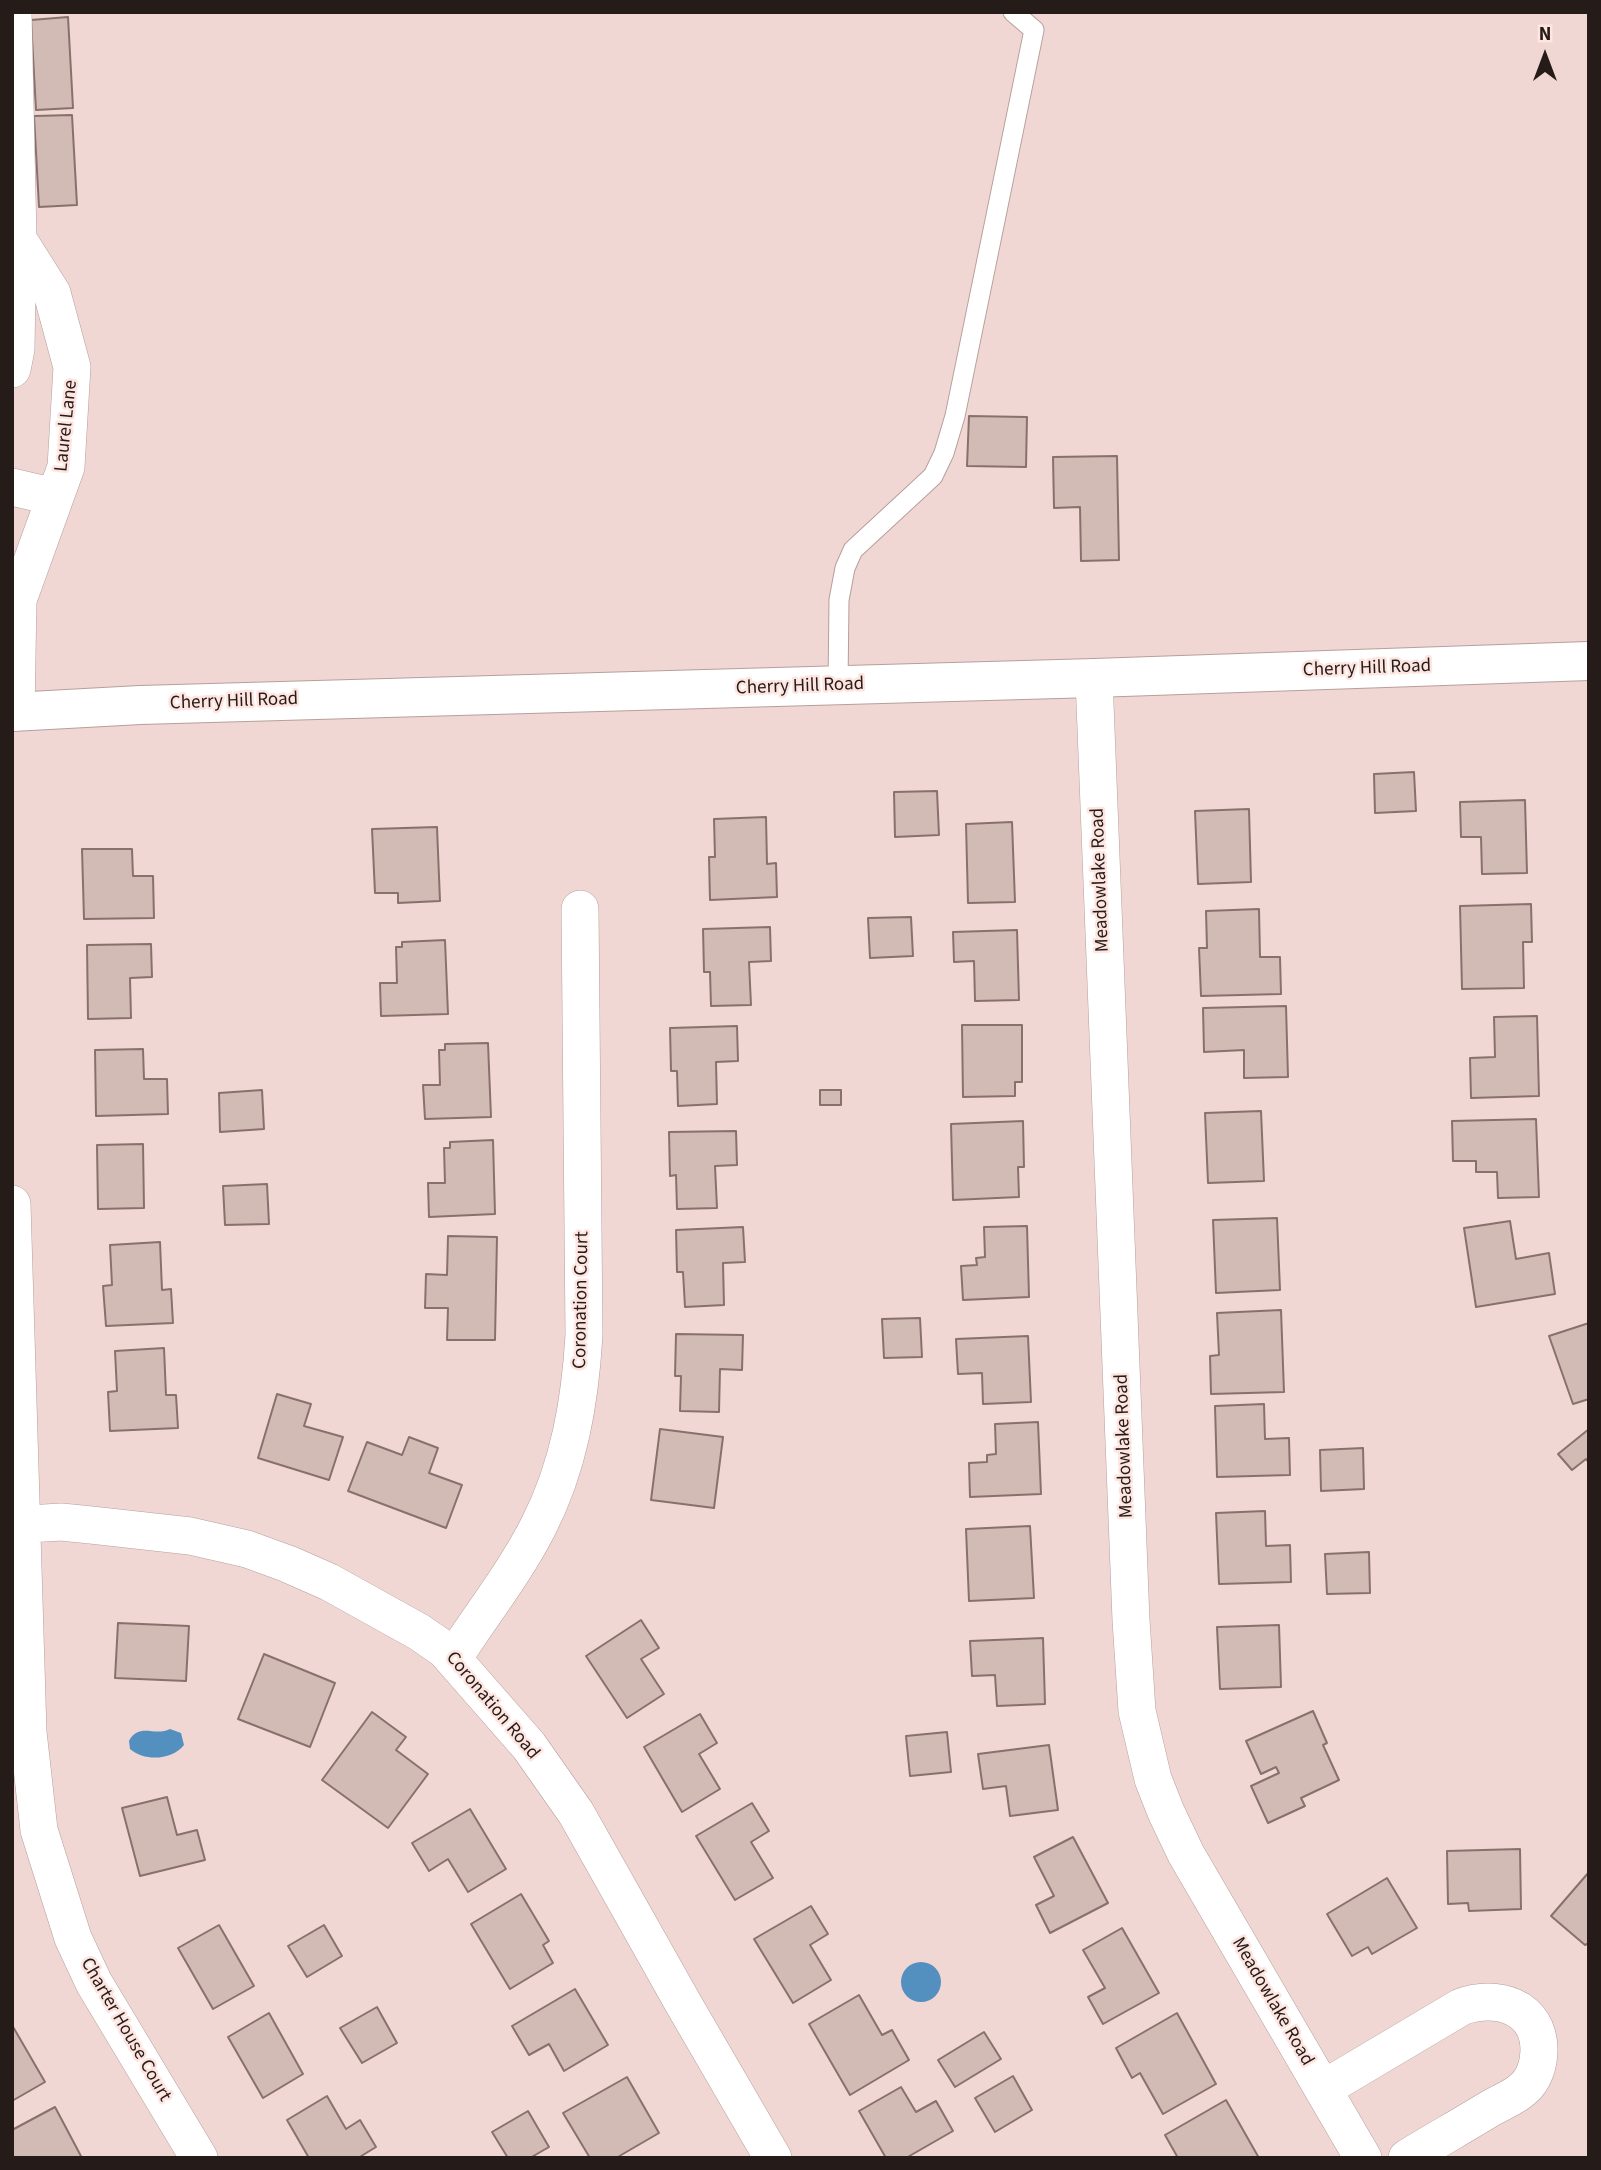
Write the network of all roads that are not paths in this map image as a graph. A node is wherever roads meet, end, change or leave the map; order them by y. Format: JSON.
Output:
{"nodes":[{"id":1,"x":13,"y":12,"type":"edge"},
{"id":2,"x":1013,"y":12,"type":"edge"},
{"id":3,"x":18,"y":239,"type":"junction"},
{"id":4,"x":12,"y":369,"type":"edge"},
{"id":5,"x":12,"y":487,"type":"edge"},
{"id":6,"x":55,"y":497,"type":"junction"},
{"id":7,"x":1589,"y":661,"type":"edge"},
{"id":8,"x":1094,"y":678,"type":"junction"},
{"id":9,"x":838,"y":685,"type":"junction"},
{"id":10,"x":14,"y":712,"type":"edge"},
{"id":11,"x":580,"y":909,"type":"dead end"},
{"id":12,"x":12,"y":1204,"type":"edge"},
{"id":13,"x":16,"y":1525,"type":"edge"},
{"id":14,"x":453,"y":1659,"type":"junction"},
{"id":15,"x":1323,"y":2089,"type":"junction"},
{"id":16,"x":198,"y":2158,"type":"edge"},
{"id":17,"x":774,"y":2158,"type":"edge"},
{"id":18,"x":1363,"y":2158,"type":"edge"},
{"id":19,"x":1407,"y":2158,"type":"edge"}],
"edges":[{"from":1,"to":3,"type":"street"},
{"from":2,"to":9,"type":"lane"},
{"from":3,"to":4,"type":"street"},
{"from":3,"to":6,"type":"street","name":"Laurel Lane"},
{"from":5,"to":6,"type":"street","name":"Laurel Lane"},
{"from":6,"to":10,"type":"street","name":"Laurel Lane"},
{"from":7,"to":8,"type":"main road","name":"Cherry Hill Road"},
{"from":8,"to":9,"type":"main road","name":"Cherry Hill Road"},
{"from":8,"to":15,"type":"street","name":"Meadowlake Road"},
{"from":9,"to":10,"type":"main road","name":"Cherry Hill Road"},
{"from":11,"to":14,"type":"street","name":"Coronation Court"},
{"from":12,"to":13,"type":"street","name":"Charter House Court"},
{"from":13,"to":14,"type":"street","name":"Coronation Road"},
{"from":13,"to":16,"type":"street","name":"Charter House Court"},
{"from":14,"to":17,"type":"street","name":"Coronation Road"},
{"from":15,"to":18,"type":"street","name":"Meadowlake Road"},
{"from":15,"to":19,"type":"street"}]}
